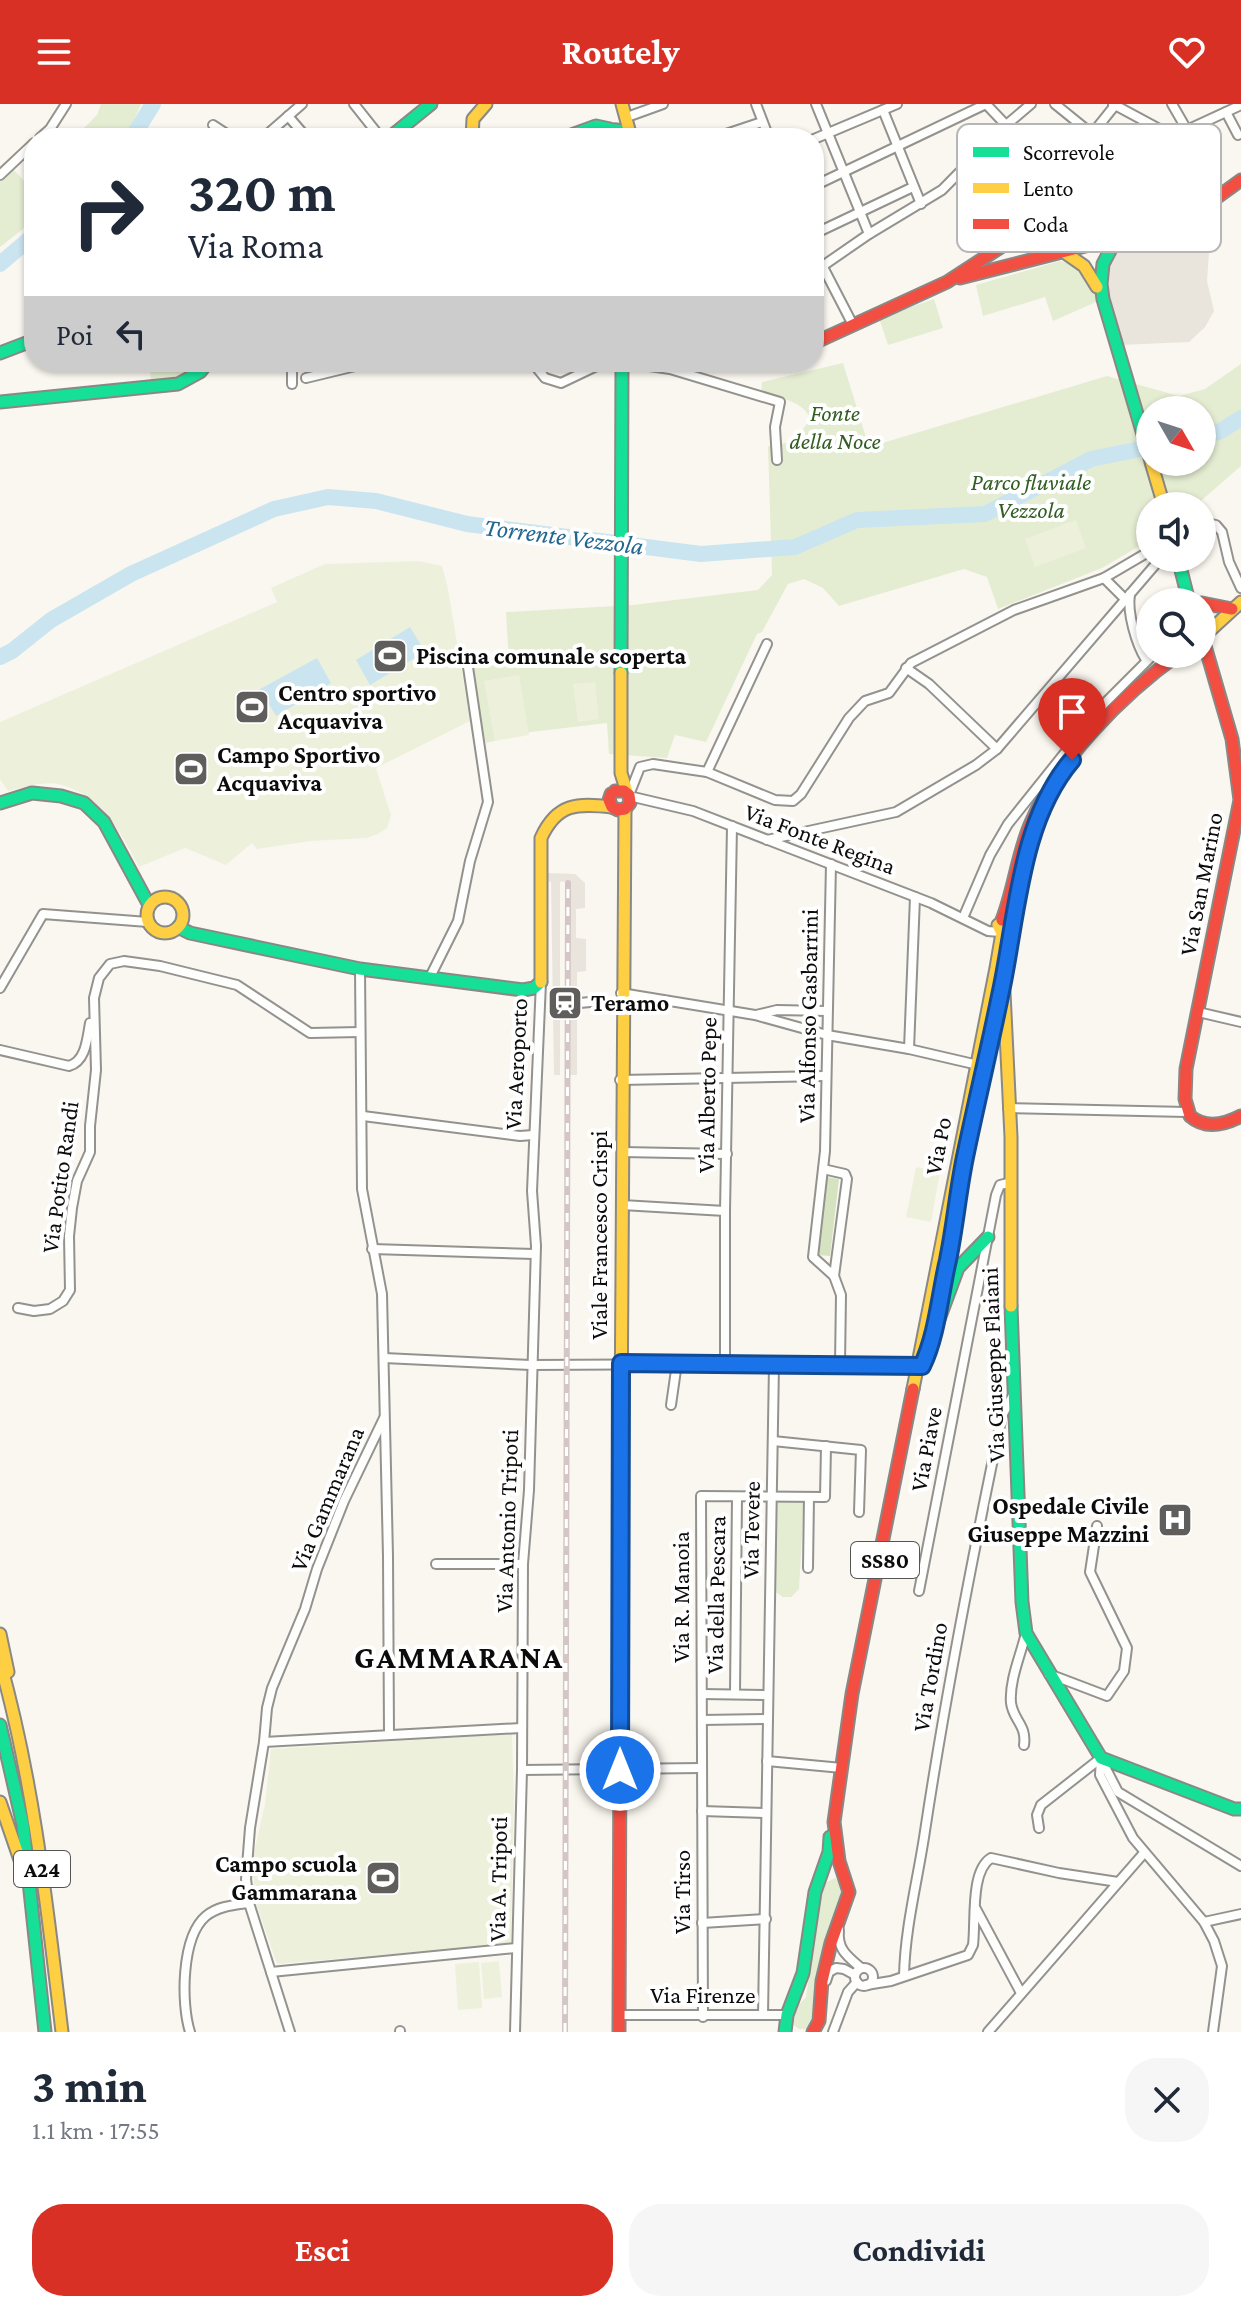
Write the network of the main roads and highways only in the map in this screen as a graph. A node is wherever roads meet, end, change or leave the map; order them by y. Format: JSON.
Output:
{"nodes":[{"id":1,"x":431,"y":104,"type":"edge"},
{"id":2,"x":486,"y":104,"type":"edge"},
{"id":3,"x":622,"y":110,"type":"edge"},
{"id":4,"x":401,"y":128,"type":"edge"},
{"id":5,"x":470,"y":128,"type":"edge"},
{"id":6,"x":603,"y":128,"type":"edge"},
{"id":7,"x":1241,"y":180,"type":"edge"},
{"id":8,"x":1221,"y":194,"type":"edge"},
{"id":9,"x":993,"y":252,"type":"edge"},
{"id":10,"x":1066,"y":252,"type":"joint"},
{"id":11,"x":1109,"y":252,"type":"edge"},
{"id":12,"x":947,"y":282,"type":"junction"},
{"id":13,"x":1103,"y":299,"type":"junction"},
{"id":14,"x":824,"y":338,"type":"edge"},
{"id":15,"x":24,"y":344,"type":"edge"},
{"id":16,"x":0,"y":353,"type":"edge"},
{"id":17,"x":200,"y":372,"type":"edge"},
{"id":18,"x":622,"y":372,"type":"edge"},
{"id":19,"x":0,"y":402,"type":"edge"},
{"id":20,"x":1136,"y":409,"type":"edge"},
{"id":21,"x":1236,"y":605,"type":"edge"},
{"id":22,"x":1216,"y":607,"type":"edge"},
{"id":23,"x":1216,"y":614,"type":"edge"},
{"id":24,"x":1216,"y":624,"type":"edge"},
{"id":25,"x":1150,"y":668,"type":"edge"},
{"id":26,"x":1210,"y":668,"type":"edge"},
{"id":27,"x":621,"y":800,"type":"junction"},
{"id":28,"x":0,"y":803,"type":"edge"},
{"id":29,"x":149,"y":905,"type":"junction"},
{"id":30,"x":178,"y":927,"type":"junction"},
{"id":31,"x":999,"y":977,"type":"junction"},
{"id":32,"x":997,"y":1008,"type":"junction"},
{"id":33,"x":1004,"y":1022,"type":"junction"},
{"id":34,"x":1241,"y":1116,"type":"edge"},
{"id":35,"x":948,"y":1215,"type":"junction"},
{"id":36,"x":988,"y":1237,"type":"road end"},
{"id":37,"x":944,"y":1294,"type":"junction"},
{"id":38,"x":918,"y":1367,"type":"junction"},
{"id":39,"x":905,"y":1465,"type":"junction"},
{"id":40,"x":0,"y":1634,"type":"edge"},
{"id":41,"x":0,"y":1662,"type":"edge"},
{"id":42,"x":14,"y":1708,"type":"junction"},
{"id":43,"x":0,"y":1725,"type":"edge"},
{"id":44,"x":842,"y":1766,"type":"junction"},
{"id":45,"x":0,"y":1802,"type":"edge"},
{"id":46,"x":1241,"y":1809,"type":"edge"},
{"id":47,"x":834,"y":1822,"type":"junction"},
{"id":48,"x":845,"y":1879,"type":"junction"},
{"id":49,"x":817,"y":1885,"type":"junction"},
{"id":50,"x":34,"y":1911,"type":"junction"},
{"id":51,"x":788,"y":2026,"type":"edge"},
{"id":52,"x":45,"y":2032,"type":"edge"},
{"id":53,"x":62,"y":2032,"type":"edge"},
{"id":54,"x":619,"y":2032,"type":"edge"},
{"id":55,"x":813,"y":2032,"type":"edge"}],
"edges":[{"from":1,"to":4,"type":"main road"},
{"from":2,"to":5,"type":"main road"},
{"from":3,"to":6,"type":"main road"},
{"from":7,"to":8,"type":"main road"},
{"from":9,"to":12,"type":"main road"},
{"from":10,"to":12,"type":"main road"},
{"from":10,"to":13,"type":"main road"},
{"from":11,"to":13,"type":"main road"},
{"from":12,"to":14,"type":"main road"},
{"from":13,"to":20,"type":"main road"},
{"from":15,"to":16,"type":"main road"},
{"from":17,"to":19,"type":"main road"},
{"from":18,"to":27,"type":"main road","name":"Viale Francesco Crispi"},
{"from":21,"to":22,"type":"main road"},
{"from":21,"to":23,"type":"main road"},
{"from":21,"to":24,"type":"main road"},
{"from":25,"to":31,"type":"main road","name":"Via Giuseppe Flaiani","number":"SS80"},
{"from":26,"to":34,"type":"main road","name":"Via San Marino"},
{"from":27,"to":30,"type":"main road","name":"Via Aeroporto"},
{"from":27,"to":54,"type":"main road","name":"Viale Francesco Crispi"},
{"from":28,"to":29,"type":"main road"},
{"from":29,"to":30,"type":"main road"},
{"from":29,"to":30,"type":"main road"},
{"from":31,"to":32,"type":"main road","number":"SS80"},
{"from":31,"to":33,"type":"main road","name":"Via Giuseppe Flaiani"},
{"from":31,"to":35,"type":"main road","name":"Via Po","number":"SS80"},
{"from":32,"to":33,"type":"main road","name":"Via Giuseppe Flaiani"},
{"from":32,"to":37,"type":"main road","name":"Via Po","number":"SS80"},
{"from":33,"to":46,"type":"main road","name":"Via Giuseppe Flaiani"},
{"from":35,"to":37,"type":"main road"},
{"from":35,"to":38,"type":"main road","name":"Via Po","number":"SS80"},
{"from":36,"to":37,"type":"main road"},
{"from":37,"to":39,"type":"main road","name":"Via Po","number":"SS80"},
{"from":38,"to":39,"type":"main road"},
{"from":38,"to":44,"type":"main road","name":"Via Po","number":"SS80"},
{"from":39,"to":44,"type":"main road","name":"Via Po","number":"SS80"},
{"from":40,"to":42,"type":"main road"},
{"from":41,"to":42,"type":"main road","number":"A24"},
{"from":42,"to":53,"type":"main road","number":"A24"},
{"from":43,"to":50,"type":"main road","number":"A24"},
{"from":44,"to":47,"type":"main road","name":"Via Po","number":"SS80"},
{"from":45,"to":50,"type":"main road"},
{"from":47,"to":48,"type":"main road","name":"Via Po","number":"SS80"},
{"from":47,"to":49,"type":"main road","name":"Via Po","number":"SS80"},
{"from":48,"to":49,"type":"main road"},
{"from":48,"to":55,"type":"main road","number":"SS80"},
{"from":49,"to":51,"type":"main road","number":"SS80"},
{"from":50,"to":52,"type":"main road","number":"A24"}]}
